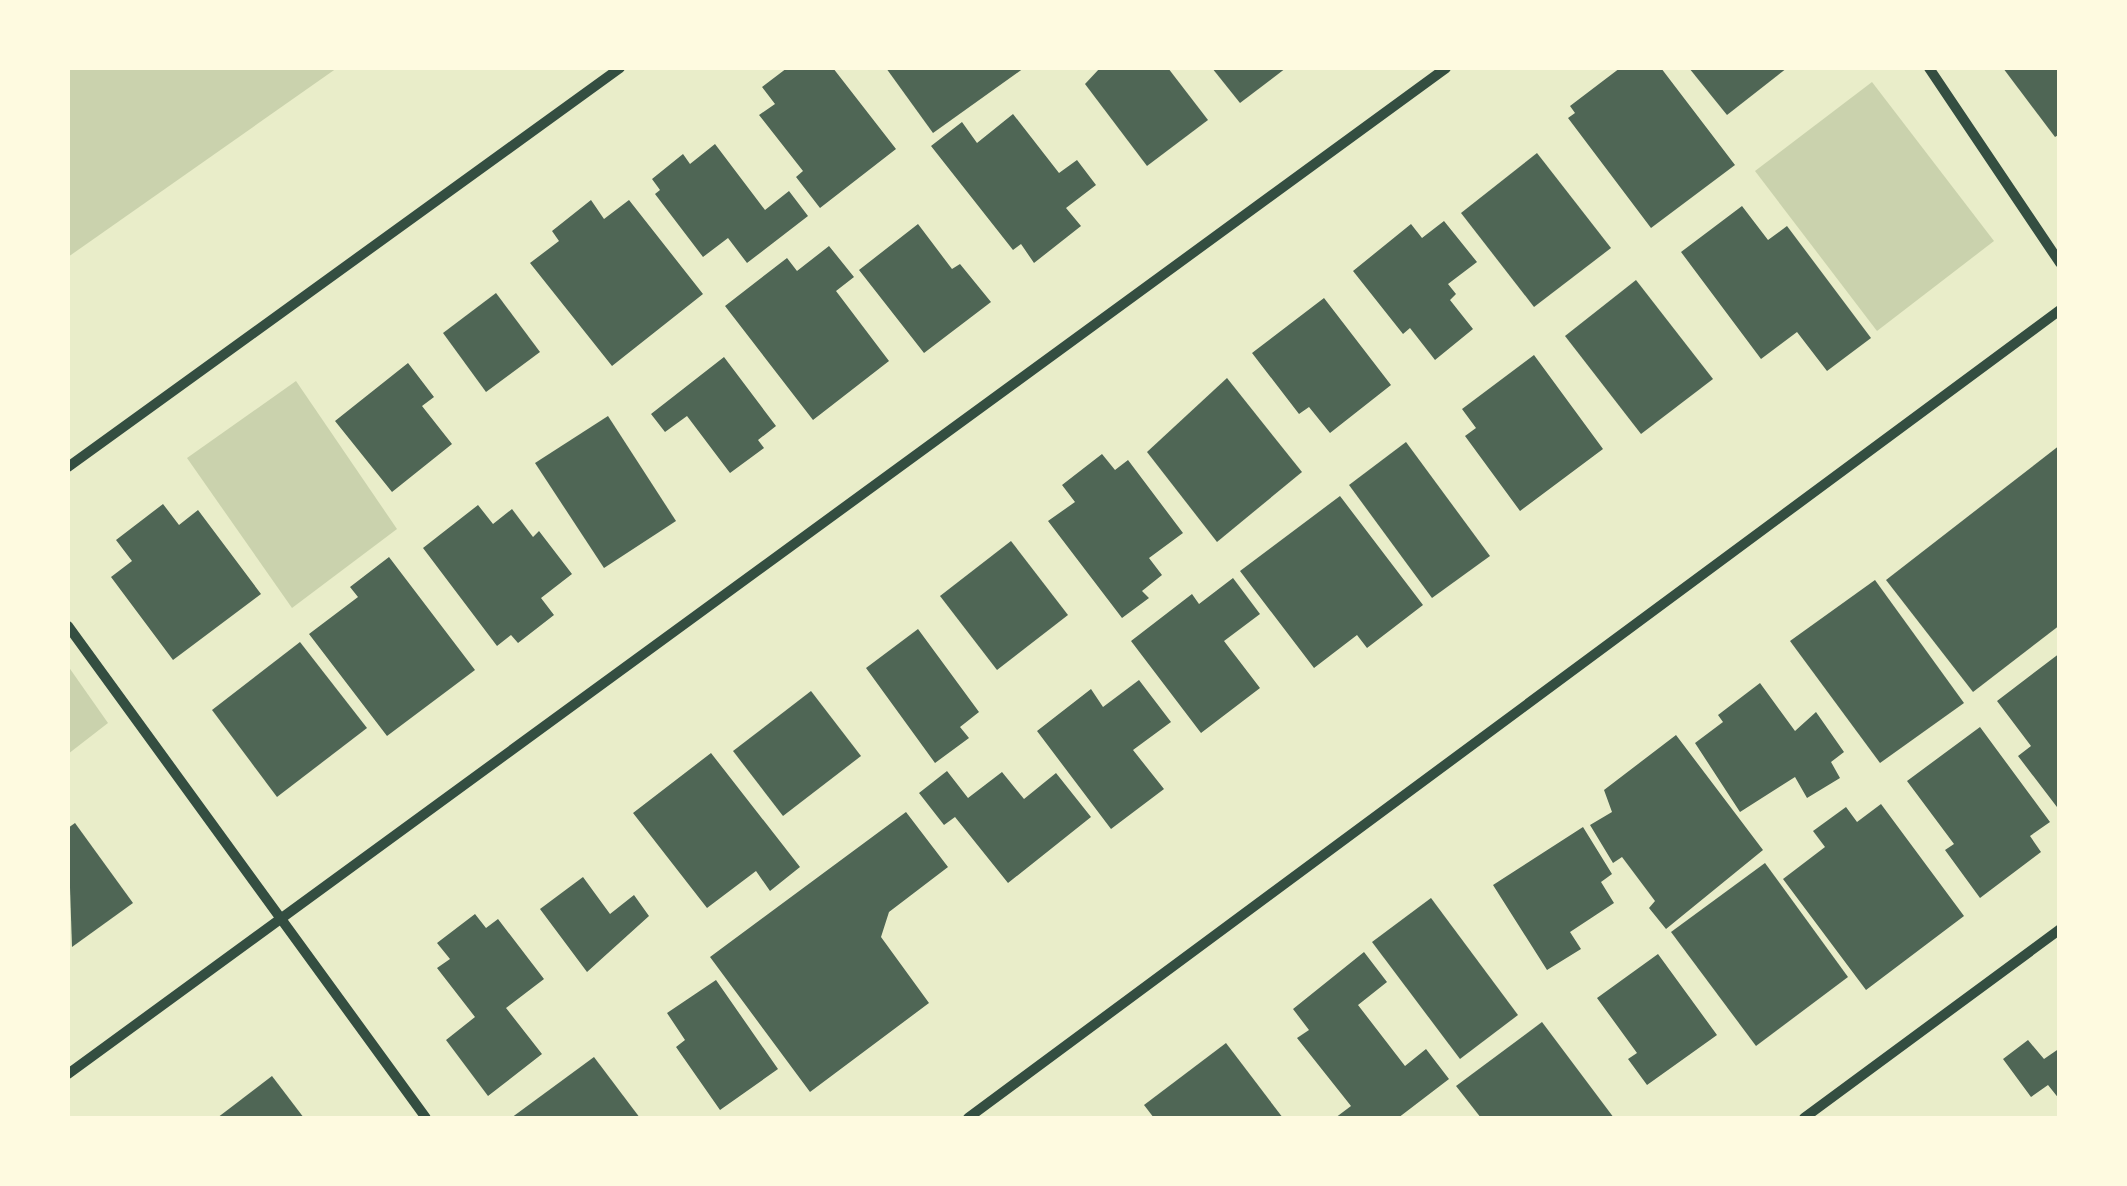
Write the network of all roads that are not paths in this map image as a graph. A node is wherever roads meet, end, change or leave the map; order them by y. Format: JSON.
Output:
{"nodes":[{"id":1,"x":620,"y":68,"type":"edge"},
{"id":2,"x":1446,"y":68,"type":"edge"},
{"id":3,"x":1929,"y":68,"type":"edge"},
{"id":4,"x":2060,"y":263,"type":"edge"},
{"id":5,"x":2060,"y":310,"type":"edge"},
{"id":6,"x":68,"y":467,"type":"edge"},
{"id":7,"x":68,"y":626,"type":"edge"},
{"id":8,"x":283,"y":922,"type":"junction"},
{"id":9,"x":2060,"y":929,"type":"edge"},
{"id":10,"x":68,"y":1074,"type":"edge"},
{"id":11,"x":426,"y":1118,"type":"edge"},
{"id":12,"x":968,"y":1118,"type":"edge"},
{"id":13,"x":1804,"y":1118,"type":"edge"}],
"edges":[{"from":1,"to":6,"type":"street"},
{"from":2,"to":8,"type":"street"},
{"from":3,"to":4,"type":"street"},
{"from":5,"to":12,"type":"street"},
{"from":7,"to":8,"type":"street"},
{"from":8,"to":10,"type":"street"},
{"from":8,"to":11,"type":"street"},
{"from":9,"to":13,"type":"street"}]}
